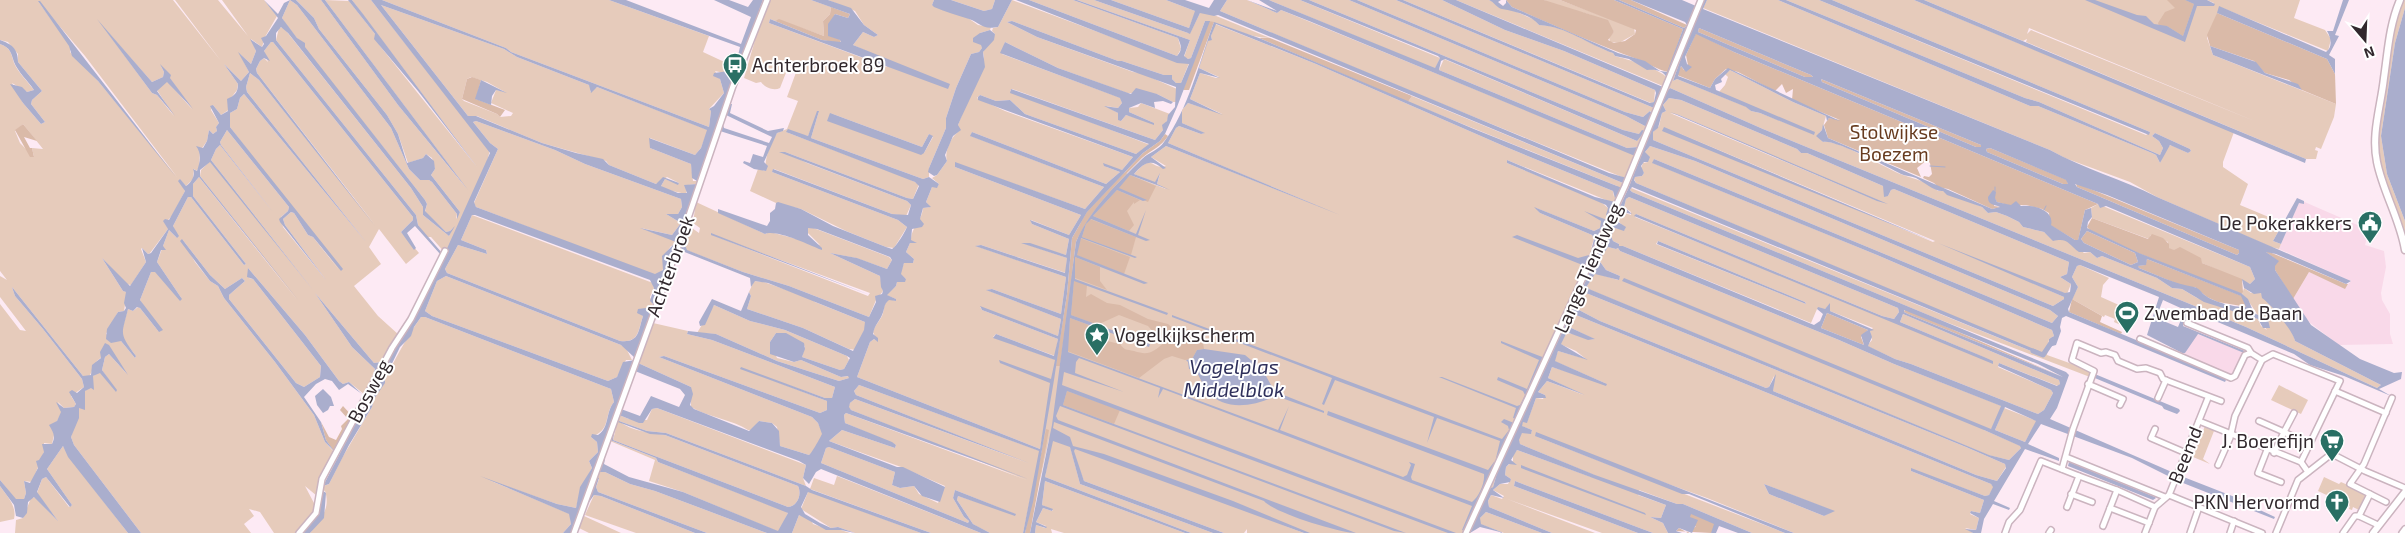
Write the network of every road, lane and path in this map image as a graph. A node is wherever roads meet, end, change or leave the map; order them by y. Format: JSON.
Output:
{"nodes":[{"id":1,"x":766,"y":0,"type":"edge"},
{"id":2,"x":1701,"y":0,"type":"edge"},
{"id":3,"x":2400,"y":0,"type":"edge"},
{"id":4,"x":2405,"y":250,"type":"edge"},
{"id":5,"x":445,"y":251,"type":"dead end"},
{"id":6,"x":2187,"y":323,"type":"dead end"},
{"id":7,"x":2140,"y":339,"type":"dead end"},
{"id":8,"x":2251,"y":353,"type":"junction"},
{"id":9,"x":2262,"y":360,"type":"junction"},
{"id":10,"x":2166,"y":380,"type":"junction"},
{"id":11,"x":2090,"y":382,"type":"junction"},
{"id":12,"x":2336,"y":391,"type":"junction"},
{"id":13,"x":2158,"y":398,"type":"dead end"},
{"id":14,"x":2208,"y":398,"type":"junction"},
{"id":15,"x":2392,"y":398,"type":"dead end"},
{"id":16,"x":2221,"y":402,"type":"dead end"},
{"id":17,"x":2120,"y":405,"type":"dead end"},
{"id":18,"x":2294,"y":412,"type":"dead end"},
{"id":19,"x":2386,"y":413,"type":"junction"},
{"id":20,"x":2199,"y":421,"type":"junction"},
{"id":21,"x":2259,"y":421,"type":"dead end"},
{"id":22,"x":2155,"y":429,"type":"dead end"},
{"id":23,"x":2284,"y":432,"type":"junction"},
{"id":24,"x":2230,"y":433,"type":"junction"},
{"id":25,"x":2309,"y":445,"type":"junction"},
{"id":26,"x":2267,"y":450,"type":"junction"},
{"id":27,"x":2186,"y":453,"type":"junction"},
{"id":28,"x":2274,"y":453,"type":"junction"},
{"id":29,"x":2066,"y":457,"type":"junction"},
{"id":30,"x":2301,"y":462,"type":"junction"},
{"id":31,"x":2218,"y":465,"type":"dead end"},
{"id":32,"x":2062,"y":469,"type":"junction"},
{"id":33,"x":2361,"y":469,"type":"junction"},
{"id":34,"x":2308,"y":472,"type":"junction"},
{"id":35,"x":2079,"y":476,"type":"junction"},
{"id":36,"x":2281,"y":482,"type":"dead end"},
{"id":37,"x":2405,"y":488,"type":"edge"},
{"id":38,"x":2117,"y":490,"type":"junction"},
{"id":39,"x":2405,"y":492,"type":"edge"},
{"id":40,"x":2071,"y":494,"type":"junction"},
{"id":41,"x":2370,"y":494,"type":"junction"},
{"id":42,"x":2167,"y":496,"type":"junction"},
{"id":43,"x":2092,"y":502,"type":"dead end"},
{"id":44,"x":2386,"y":502,"type":"dead end"},
{"id":45,"x":2155,"y":506,"type":"junction"},
{"id":46,"x":2067,"y":507,"type":"dead end"},
{"id":47,"x":2199,"y":507,"type":"junction"},
{"id":48,"x":2110,"y":508,"type":"junction"},
{"id":49,"x":2359,"y":516,"type":"junction"},
{"id":50,"x":2234,"y":522,"type":"junction"},
{"id":51,"x":2149,"y":523,"type":"junction"},
{"id":52,"x":2378,"y":525,"type":"junction"},
{"id":53,"x":2103,"y":526,"type":"dead end"},
{"id":54,"x":2405,"y":529,"type":"edge"},
{"id":55,"x":299,"y":533,"type":"edge"},
{"id":56,"x":574,"y":533,"type":"edge"},
{"id":57,"x":1466,"y":533,"type":"edge"},
{"id":58,"x":2004,"y":533,"type":"edge"},
{"id":59,"x":2145,"y":533,"type":"edge"},
{"id":60,"x":2190,"y":533,"type":"edge"},
{"id":61,"x":2230,"y":533,"type":"edge"},
{"id":62,"x":2262,"y":533,"type":"edge"},
{"id":63,"x":2276,"y":533,"type":"edge"},
{"id":64,"x":2343,"y":533,"type":"edge"},
{"id":65,"x":2373,"y":533,"type":"edge"},
{"id":66,"x":2402,"y":533,"type":"edge"}],
"edges":[{"from":1,"to":56,"type":"street","name":"Achterbroek"},
{"from":2,"to":57,"type":"street","name":"Lange Tiendweg"},
{"from":3,"to":4,"type":"street"},
{"from":5,"to":55,"type":"street","name":"Bosweg"},
{"from":6,"to":8,"type":"street"},
{"from":7,"to":8,"type":"street"},
{"from":8,"to":9,"type":"street"},
{"from":9,"to":12,"type":"street"},
{"from":9,"to":24,"type":"street"},
{"from":10,"to":11,"type":"street"},
{"from":10,"to":13,"type":"street"},
{"from":10,"to":14,"type":"street"},
{"from":11,"to":17,"type":"street"},
{"from":11,"to":29,"type":"street"},
{"from":12,"to":19,"type":"street"},
{"from":12,"to":25,"type":"street"},
{"from":14,"to":16,"type":"street"},
{"from":14,"to":20,"type":"street","name":"Beemd"},
{"from":15,"to":19,"type":"street"},
{"from":18,"to":23,"type":"street"},
{"from":19,"to":33,"type":"street"},
{"from":20,"to":24,"type":"street"},
{"from":20,"to":27,"type":"street","name":"Beemd"},
{"from":21,"to":23,"type":"street"},
{"from":22,"to":27,"type":"street"},
{"from":23,"to":25,"type":"street"},
{"from":23,"to":28,"type":"street"},
{"from":24,"to":26,"type":"street"},
{"from":24,"to":31,"type":"street"},
{"from":25,"to":30,"type":"street"},
{"from":26,"to":28,"type":"street"},
{"from":26,"to":36,"type":"street"},
{"from":27,"to":42,"type":"street","name":"Beemd"},
{"from":28,"to":30,"type":"street"},
{"from":29,"to":32,"type":"street"},
{"from":29,"to":42,"type":"street"},
{"from":30,"to":34,"type":"street"},
{"from":32,"to":35,"type":"street"},
{"from":32,"to":58,"type":"street"},
{"from":33,"to":34,"type":"street"},
{"from":33,"to":37,"type":"street"},
{"from":33,"to":41,"type":"street"},
{"from":34,"to":63,"type":"street"},
{"from":35,"to":38,"type":"street"},
{"from":35,"to":40,"type":"street"},
{"from":38,"to":45,"type":"street"},
{"from":38,"to":48,"type":"street"},
{"from":39,"to":52,"type":"street"},
{"from":40,"to":43,"type":"street"},
{"from":40,"to":46,"type":"street"},
{"from":41,"to":44,"type":"street"},
{"from":41,"to":49,"type":"street"},
{"from":42,"to":45,"type":"street","name":"Beemd"},
{"from":42,"to":47,"type":"street"},
{"from":45,"to":51,"type":"street"},
{"from":47,"to":50,"type":"street"},
{"from":47,"to":60,"type":"street"},
{"from":48,"to":51,"type":"street"},
{"from":48,"to":53,"type":"street"},
{"from":49,"to":52,"type":"street"},
{"from":49,"to":64,"type":"street"},
{"from":50,"to":61,"type":"street"},
{"from":50,"to":62,"type":"street"},
{"from":51,"to":59,"type":"street"},
{"from":52,"to":65,"type":"street"},
{"from":54,"to":66,"type":"street"}]}
